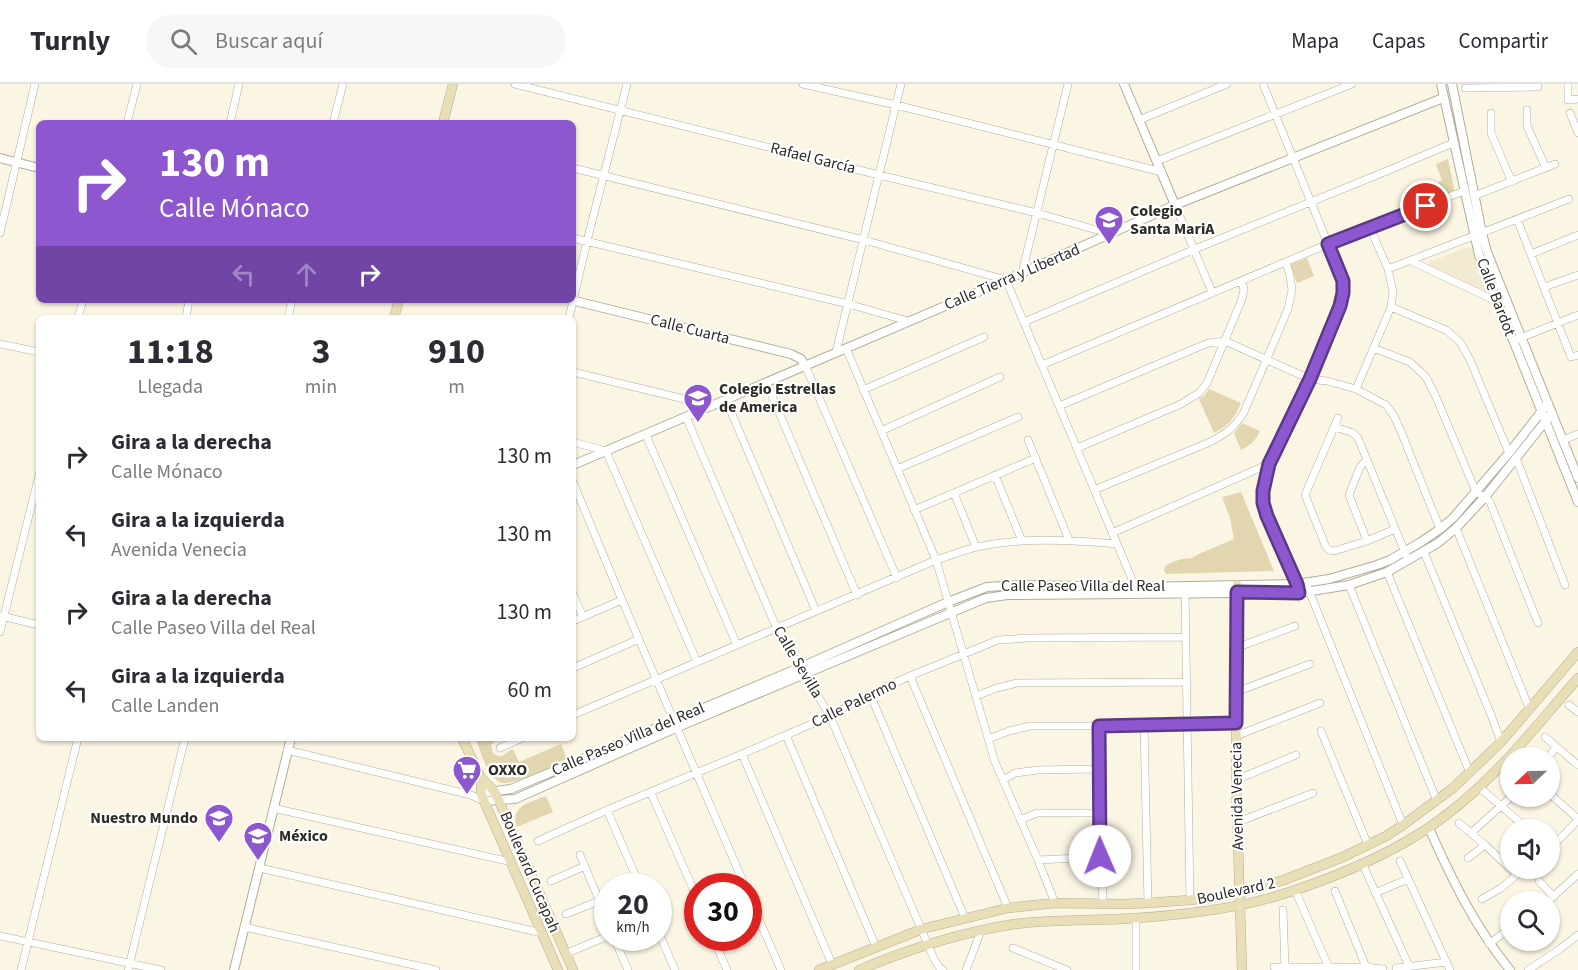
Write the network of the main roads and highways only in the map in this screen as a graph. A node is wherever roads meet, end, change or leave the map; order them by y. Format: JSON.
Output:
{"nodes":[{"id":1,"x":453,"y":84,"type":"edge"},
{"id":2,"x":444,"y":120,"type":"edge"},
{"id":3,"x":1237,"y":589,"type":"road end"},
{"id":4,"x":1578,"y":652,"type":"edge"},
{"id":5,"x":1578,"y":678,"type":"edge"},
{"id":6,"x":463,"y":741,"type":"edge"},
{"id":7,"x":481,"y":778,"type":"junction"},
{"id":8,"x":1240,"y":893,"type":"junction"},
{"id":9,"x":1240,"y":905,"type":"junction"},
{"id":10,"x":558,"y":970,"type":"edge"},
{"id":11,"x":573,"y":970,"type":"edge"},
{"id":12,"x":819,"y":970,"type":"edge"},
{"id":13,"x":859,"y":970,"type":"edge"},
{"id":14,"x":1242,"y":970,"type":"edge"}],
"edges":[{"from":1,"to":2,"type":"main road"},
{"from":3,"to":8,"type":"main road","name":"Avenida Venecia"},
{"from":4,"to":8,"type":"main road","name":"Boulevard 2"},
{"from":5,"to":9,"type":"main road","name":"Boulevard 2"},
{"from":6,"to":7,"type":"main road","name":"Boulevard Cucapah"},
{"from":7,"to":10,"type":"main road","name":"Boulevard Cucapah"},
{"from":7,"to":11,"type":"main road","name":"Boulevard Cucapah"},
{"from":8,"to":9,"type":"main road","name":"Avenida Venecia"},
{"from":8,"to":12,"type":"main road","name":"Boulevard 2"},
{"from":9,"to":13,"type":"main road","name":"Boulevard 2"},
{"from":9,"to":14,"type":"main road","name":"Avenida Venecia"}]}
